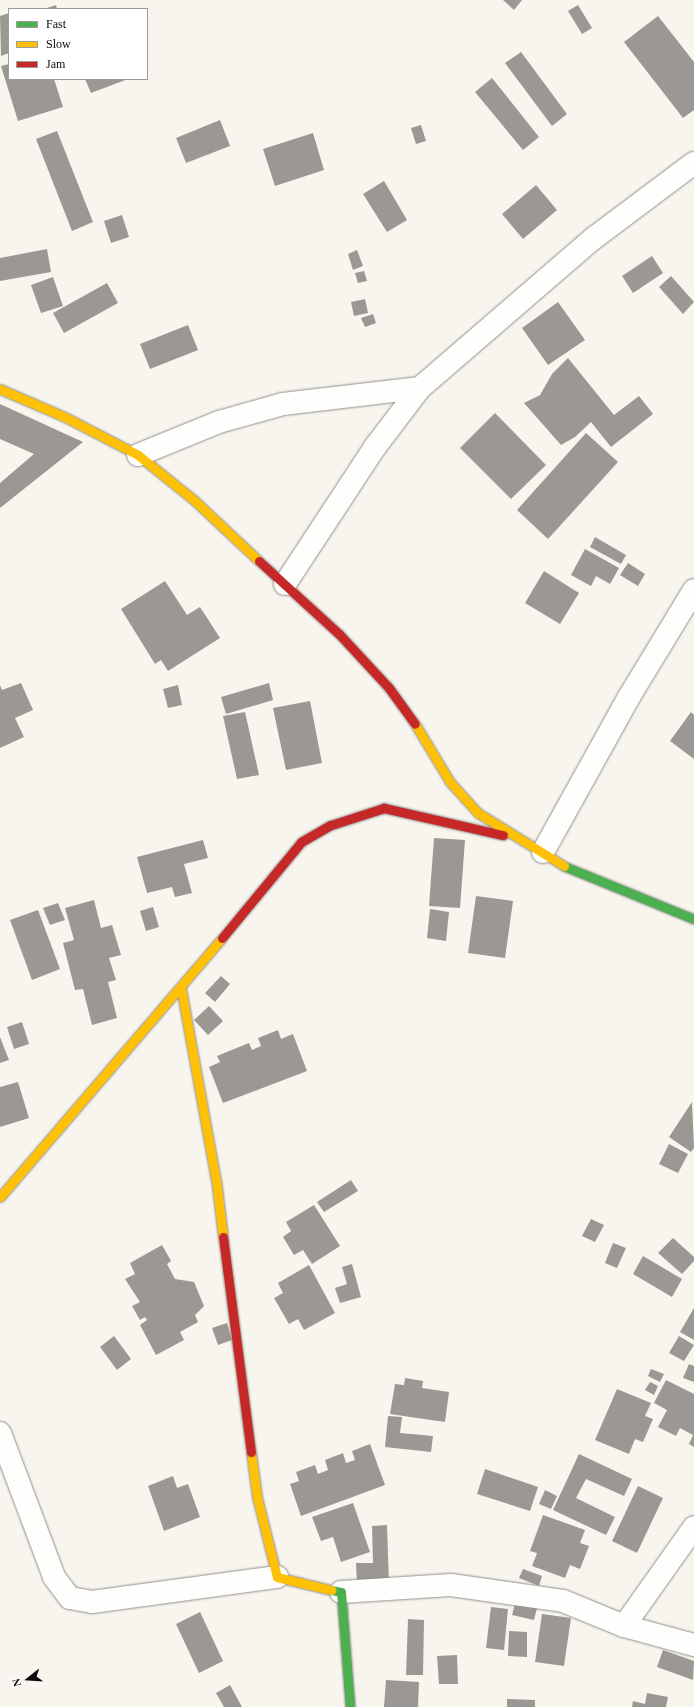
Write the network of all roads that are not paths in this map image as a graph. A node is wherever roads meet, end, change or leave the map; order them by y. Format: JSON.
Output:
{"nodes":[{"id":1,"x":694,"y":163,"type":"edge"},
{"id":2,"x":420,"y":388,"type":"junction"},
{"id":3,"x":0,"y":389,"type":"edge"},
{"id":4,"x":138,"y":455,"type":"junction"},
{"id":5,"x":284,"y":584,"type":"junction"},
{"id":6,"x":694,"y":590,"type":"edge"},
{"id":7,"x":522,"y":840,"type":"junction"},
{"id":8,"x":543,"y":852,"type":"junction"},
{"id":9,"x":694,"y":919,"type":"edge"},
{"id":10,"x":181,"y":988,"type":"junction"},
{"id":11,"x":0,"y":1197,"type":"edge"},
{"id":12,"x":0,"y":1433,"type":"edge"},
{"id":13,"x":694,"y":1527,"type":"edge"},
{"id":14,"x":277,"y":1577,"type":"junction"},
{"id":15,"x":341,"y":1592,"type":"junction"},
{"id":16,"x":624,"y":1626,"type":"junction"},
{"id":17,"x":694,"y":1645,"type":"edge"},
{"id":18,"x":350,"y":1707,"type":"edge"}],
"edges":[{"from":1,"to":2,"type":"street"},
{"from":2,"to":4,"type":"street"},
{"from":2,"to":5,"type":"street"},
{"from":3,"to":4,"type":"street"},
{"from":4,"to":5,"type":"street"},
{"from":5,"to":7,"type":"street"},
{"from":6,"to":8,"type":"street"},
{"from":7,"to":8,"type":"street"},
{"from":7,"to":10,"type":"street"},
{"from":8,"to":9,"type":"street"},
{"from":10,"to":11,"type":"street"},
{"from":10,"to":14,"type":"street"},
{"from":12,"to":14,"type":"street"},
{"from":13,"to":16,"type":"street"},
{"from":14,"to":15,"type":"street"},
{"from":15,"to":16,"type":"street"},
{"from":15,"to":18,"type":"street"},
{"from":16,"to":17,"type":"street"}]}
